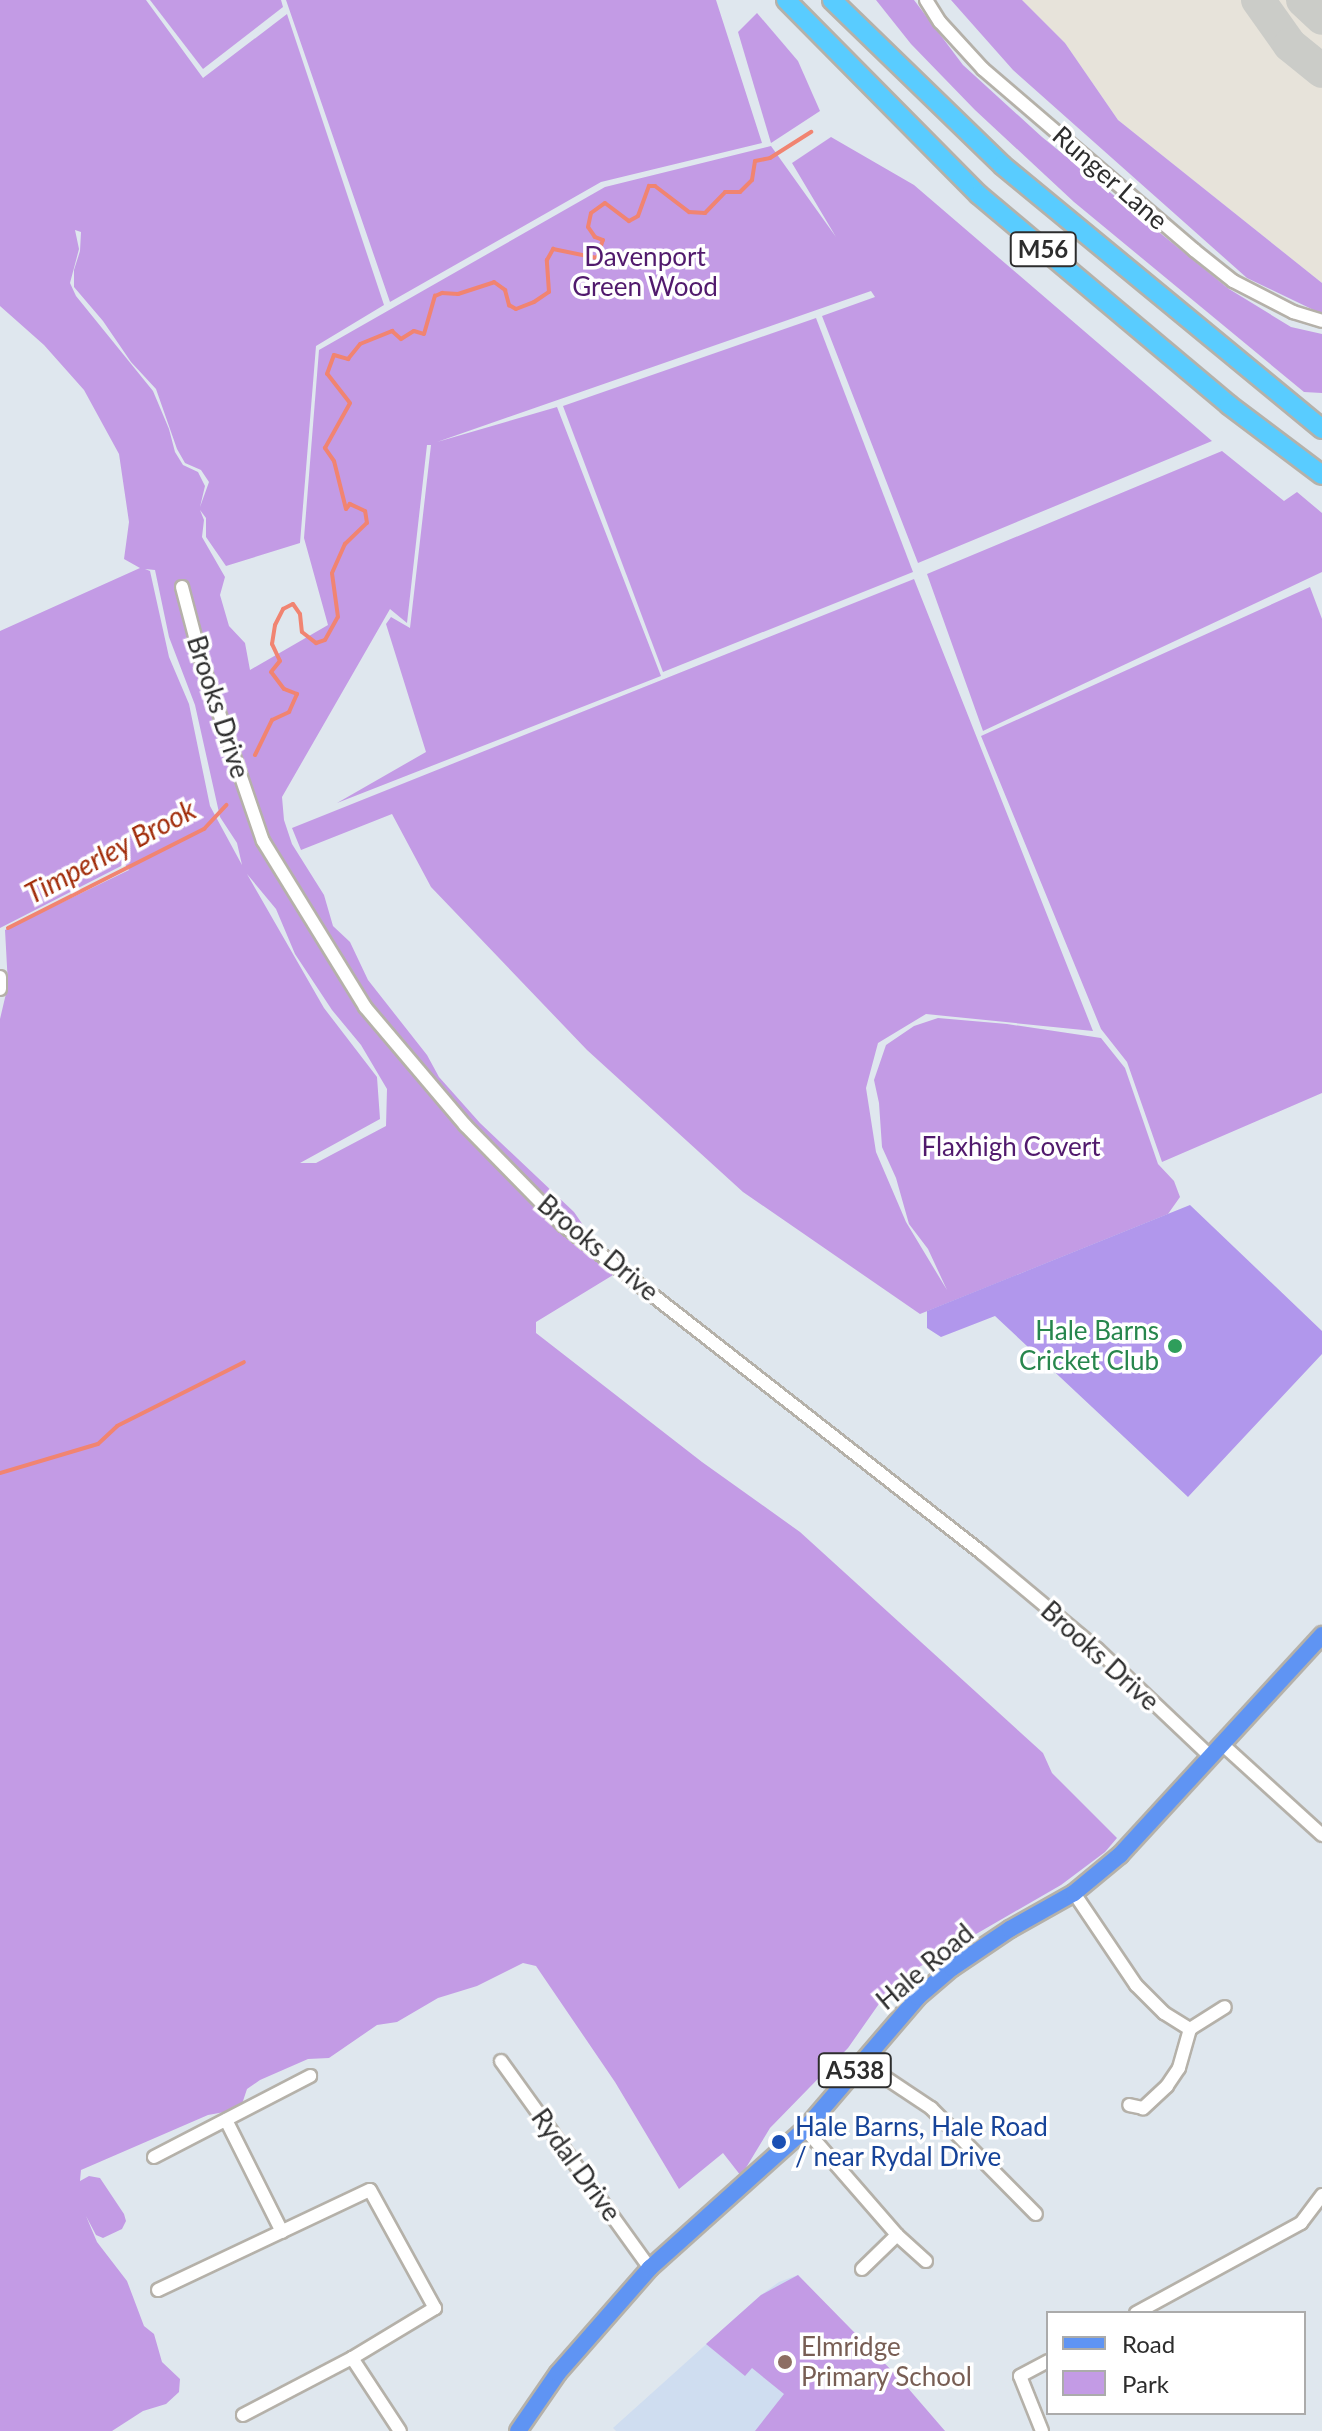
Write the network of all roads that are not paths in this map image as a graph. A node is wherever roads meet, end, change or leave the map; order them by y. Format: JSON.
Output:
{"nodes":[{"id":1,"x":786,"y":0,"type":"edge"},
{"id":2,"x":832,"y":0,"type":"edge"},
{"id":3,"x":926,"y":0,"type":"edge"},
{"id":4,"x":1322,"y":321,"type":"edge"},
{"id":5,"x":1322,"y":429,"type":"edge"},
{"id":6,"x":1322,"y":475,"type":"edge"},
{"id":7,"x":182,"y":587,"type":"dead end"},
{"id":8,"x":0,"y":977,"type":"edge"},
{"id":9,"x":0,"y":989,"type":"edge"},
{"id":10,"x":1322,"y":1635,"type":"edge"},
{"id":11,"x":1222,"y":1744,"type":"junction"},
{"id":12,"x":1211,"y":1757,"type":"junction"},
{"id":13,"x":1322,"y":1835,"type":"edge"},
{"id":14,"x":1074,"y":1893,"type":"junction"},
{"id":15,"x":1225,"y":2007,"type":"dead end"},
{"id":16,"x":1190,"y":2029,"type":"junction"},
{"id":17,"x":501,"y":2061,"type":"dead end"},
{"id":18,"x":862,"y":2062,"type":"junction"},
{"id":19,"x":310,"y":2076,"type":"dead end"},
{"id":20,"x":1129,"y":2105,"type":"dead end"},
{"id":21,"x":226,"y":2120,"type":"junction"},
{"id":22,"x":805,"y":2129,"type":"junction"},
{"id":23,"x":154,"y":2157,"type":"dead end"},
{"id":24,"x":1322,"y":2195,"type":"edge"},
{"id":25,"x":1036,"y":2214,"type":"dead end"},
{"id":26,"x":282,"y":2232,"type":"junction"},
{"id":27,"x":897,"y":2235,"type":"junction"},
{"id":28,"x":926,"y":2261,"type":"dead end"},
{"id":29,"x":650,"y":2268,"type":"junction"},
{"id":30,"x":862,"y":2269,"type":"dead end"},
{"id":31,"x":158,"y":2290,"type":"dead end"},
{"id":32,"x":1140,"y":2311,"type":"edge"},
{"id":33,"x":352,"y":2358,"type":"junction"},
{"id":34,"x":1046,"y":2362,"type":"edge"},
{"id":35,"x":243,"y":2415,"type":"dead end"},
{"id":36,"x":400,"y":2431,"type":"edge"},
{"id":37,"x":518,"y":2431,"type":"edge"},
{"id":38,"x":1042,"y":2431,"type":"edge"}],
"edges":[{"from":1,"to":6,"type":"highway","number":"M56"},
{"from":2,"to":5,"type":"highway","number":"M56"},
{"from":3,"to":4,"type":"street","name":"Runger Lane"},
{"from":7,"to":12,"type":"street","name":"Brooks Drive"},
{"from":8,"to":9,"type":"street"},
{"from":10,"to":11,"type":"main road","name":"Hale Road","number":"A538"},
{"from":11,"to":12,"type":"main road","name":"Hale Road","number":"A538"},
{"from":11,"to":13,"type":"street"},
{"from":12,"to":14,"type":"main road","name":"Hale Road","number":"A538"},
{"from":14,"to":16,"type":"street"},
{"from":14,"to":18,"type":"main road","name":"Hale Road","number":"A538"},
{"from":15,"to":16,"type":"street"},
{"from":16,"to":20,"type":"street"},
{"from":17,"to":29,"type":"street","name":"Rydal Drive"},
{"from":18,"to":22,"type":"main road","name":"Hale Road","number":"A538"},
{"from":18,"to":25,"type":"street"},
{"from":19,"to":21,"type":"street"},
{"from":21,"to":23,"type":"street"},
{"from":21,"to":26,"type":"street"},
{"from":22,"to":27,"type":"street"},
{"from":22,"to":29,"type":"main road","name":"Hale Road","number":"A538"},
{"from":24,"to":32,"type":"street"},
{"from":26,"to":31,"type":"street"},
{"from":26,"to":33,"type":"street"},
{"from":27,"to":28,"type":"street"},
{"from":27,"to":30,"type":"street"},
{"from":29,"to":37,"type":"main road","name":"Hale Road","number":"A538"},
{"from":33,"to":35,"type":"street"},
{"from":33,"to":36,"type":"street"},
{"from":34,"to":38,"type":"street"}]}
